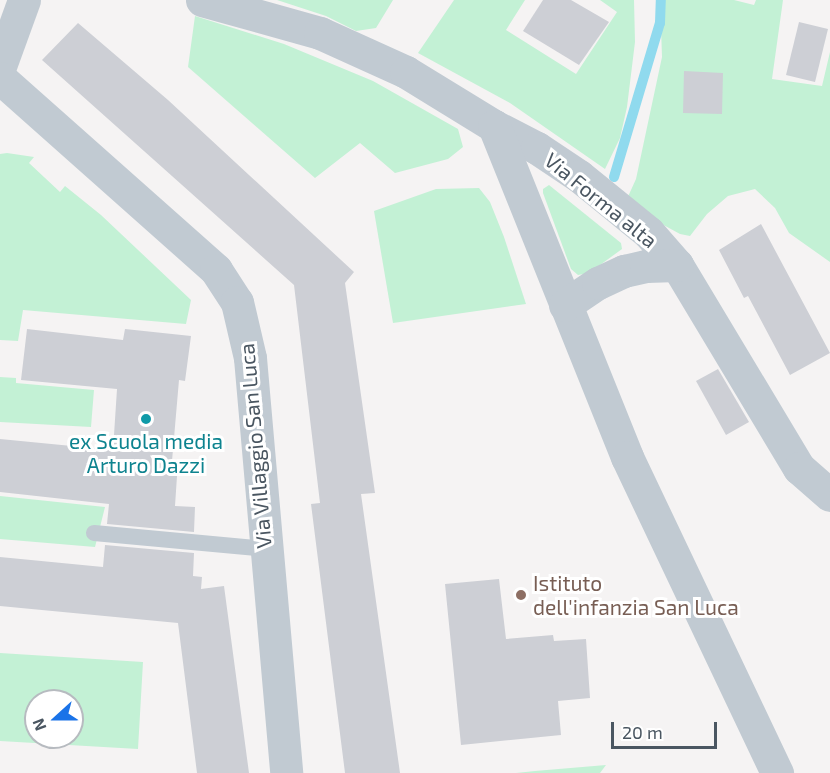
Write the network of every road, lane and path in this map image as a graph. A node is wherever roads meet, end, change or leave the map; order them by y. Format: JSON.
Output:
{"nodes":[{"id":1,"x":24,"y":0,"type":"edge"},
{"id":2,"x":202,"y":0,"type":"edge"},
{"id":3,"x":0,"y":66,"type":"edge"},
{"id":4,"x":0,"y":78,"type":"edge"},
{"id":5,"x":494,"y":126,"type":"junction"},
{"id":6,"x":677,"y":265,"type":"junction"},
{"id":7,"x":565,"y":305,"type":"junction"},
{"id":8,"x":830,"y":495,"type":"edge"},
{"id":9,"x":94,"y":533,"type":"dead end"},
{"id":10,"x":265,"y":549,"type":"junction"},
{"id":11,"x":286,"y":773,"type":"edge"},
{"id":12,"x":777,"y":773,"type":"edge"}],
"edges":[{"from":1,"to":3,"type":"street"},
{"from":2,"to":5,"type":"street","name":"Via Forma alta"},
{"from":4,"to":10,"type":"street","name":"Via Villaggio San Luca"},
{"from":5,"to":6,"type":"street","name":"Via Forma alta"},
{"from":5,"to":7,"type":"street"},
{"from":6,"to":7,"type":"street"},
{"from":6,"to":8,"type":"street","name":"Via Forma alta"},
{"from":7,"to":12,"type":"street"},
{"from":9,"to":10,"type":"lane"},
{"from":10,"to":11,"type":"street","name":"Via Villaggio San Luca"}]}
